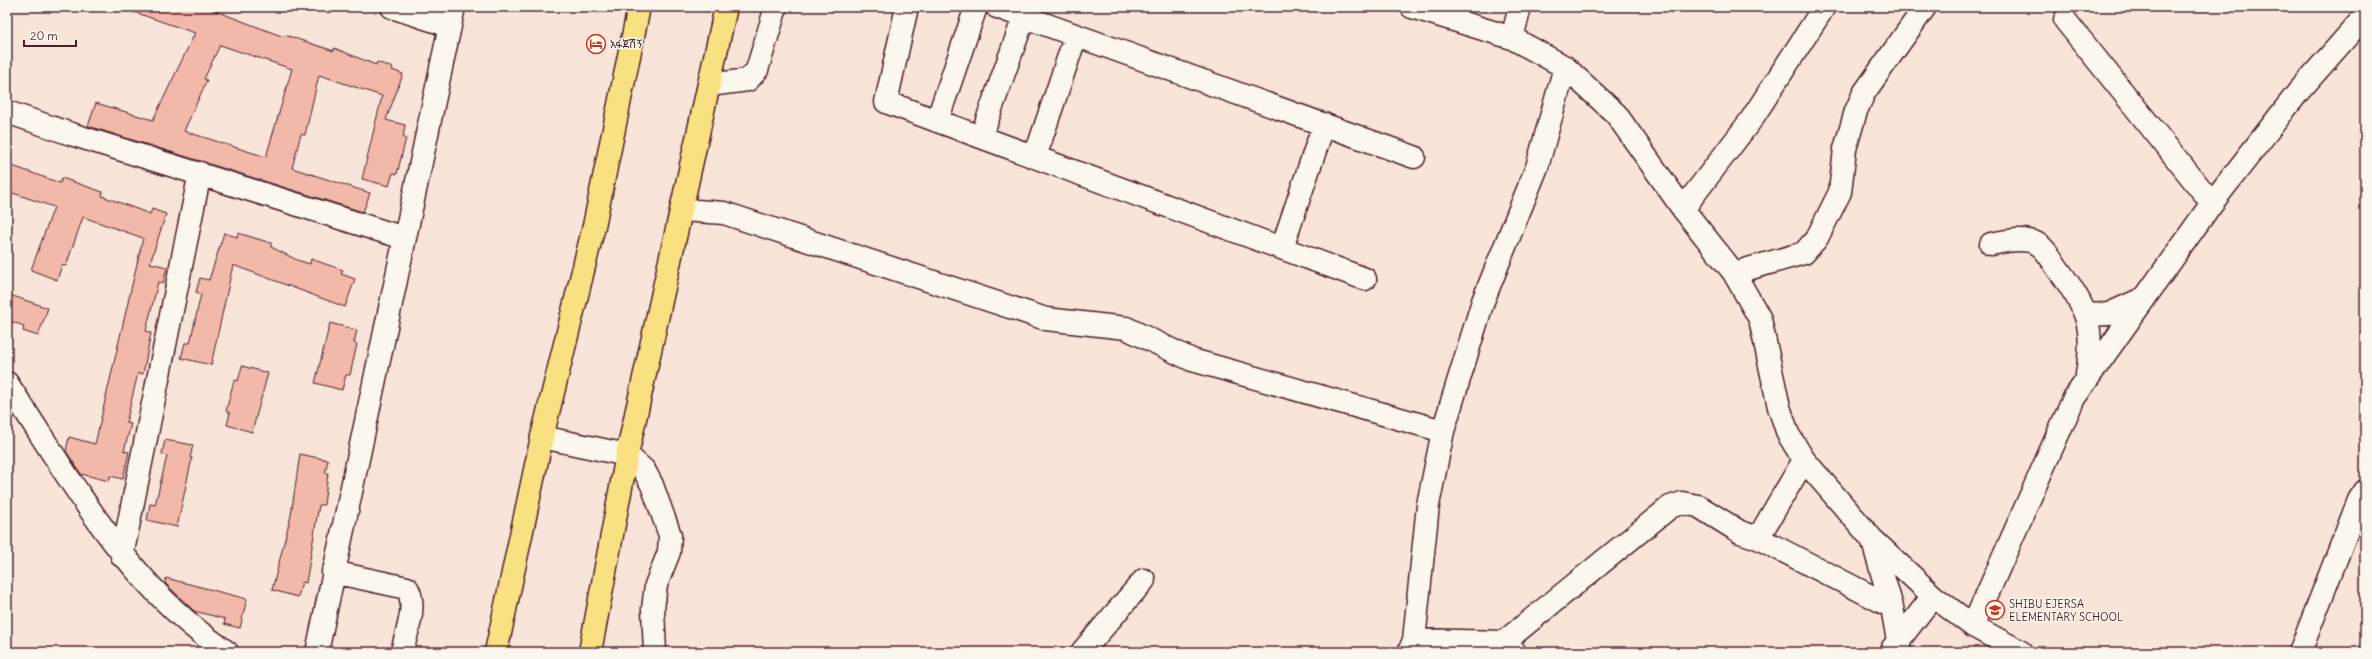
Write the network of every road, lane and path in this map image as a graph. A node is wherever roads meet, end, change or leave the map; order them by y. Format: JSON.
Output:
{"nodes":[{"id":1,"x":392,"y":7,"type":"edge"},
{"id":2,"x":639,"y":7,"type":"edge"},
{"id":3,"x":726,"y":7,"type":"edge"},
{"id":4,"x":776,"y":7,"type":"edge"},
{"id":5,"x":907,"y":7,"type":"edge"},
{"id":6,"x":976,"y":7,"type":"edge"},
{"id":7,"x":997,"y":7,"type":"edge"},
{"id":8,"x":1412,"y":7,"type":"edge"},
{"id":9,"x":1520,"y":7,"type":"edge"},
{"id":10,"x":1824,"y":7,"type":"edge"},
{"id":11,"x":1925,"y":7,"type":"edge"},
{"id":12,"x":452,"y":16,"type":"edge"},
{"id":13,"x":2365,"y":16,"type":"edge"},
{"id":14,"x":1024,"y":17,"type":"junction"},
{"id":15,"x":2065,"y":20,"type":"dead end"},
{"id":16,"x":1076,"y":35,"type":"junction"},
{"id":17,"x":1512,"y":38,"type":"junction"},
{"id":18,"x":1565,"y":68,"type":"junction"},
{"id":19,"x":709,"y":85,"type":"junction"},
{"id":20,"x":7,"y":112,"type":"edge"},
{"id":21,"x":937,"y":121,"type":"junction"},
{"id":22,"x":1324,"y":124,"type":"junction"},
{"id":23,"x":981,"y":137,"type":"junction"},
{"id":24,"x":1035,"y":157,"type":"junction"},
{"id":25,"x":1414,"y":157,"type":"dead end"},
{"id":26,"x":200,"y":173,"type":"junction"},
{"id":27,"x":2212,"y":203,"type":"junction"},
{"id":28,"x":1683,"y":209,"type":"junction"},
{"id":29,"x":682,"y":210,"type":"junction"},
{"id":30,"x":404,"y":238,"type":"junction"},
{"id":31,"x":1991,"y":244,"type":"dead end"},
{"id":32,"x":1282,"y":248,"type":"junction"},
{"id":33,"x":1734,"y":273,"type":"junction"},
{"id":34,"x":1365,"y":279,"type":"dead end"},
{"id":35,"x":2144,"y":298,"type":"junction"},
{"id":36,"x":2087,"y":315,"type":"junction"},
{"id":37,"x":2086,"y":379,"type":"junction"},
{"id":38,"x":7,"y":383,"type":"edge"},
{"id":39,"x":1443,"y":431,"type":"junction"},
{"id":40,"x":542,"y":437,"type":"junction"},
{"id":41,"x":627,"y":455,"type":"junction"},
{"id":42,"x":1804,"y":460,"type":"junction"},
{"id":43,"x":2365,"y":491,"type":"edge"},
{"id":44,"x":1758,"y":538,"type":"junction"},
{"id":45,"x":1872,"y":539,"type":"junction"},
{"id":46,"x":122,"y":556,"type":"junction"},
{"id":47,"x":333,"y":572,"type":"junction"},
{"id":48,"x":1144,"y":580,"type":"dead end"},
{"id":49,"x":1933,"y":596,"type":"junction"},
{"id":50,"x":1892,"y":607,"type":"junction"},
{"id":51,"x":1973,"y":626,"type":"junction"},
{"id":52,"x":1411,"y":646,"type":"edge"},
{"id":53,"x":1509,"y":647,"type":"edge"},
{"id":54,"x":1896,"y":649,"type":"edge"},
{"id":55,"x":227,"y":652,"type":"edge"},
{"id":56,"x":317,"y":652,"type":"edge"},
{"id":57,"x":402,"y":652,"type":"edge"},
{"id":58,"x":496,"y":652,"type":"edge"},
{"id":59,"x":590,"y":652,"type":"edge"},
{"id":60,"x":655,"y":652,"type":"edge"},
{"id":61,"x":1082,"y":652,"type":"edge"},
{"id":62,"x":2021,"y":652,"type":"edge"},
{"id":63,"x":2300,"y":652,"type":"edge"}],
"edges":[{"from":1,"to":12,"type":"street"},
{"from":2,"to":40,"type":"main road"},
{"from":3,"to":19,"type":"main road"},
{"from":4,"to":19,"type":"street"},
{"from":5,"to":21,"type":"street"},
{"from":6,"to":21,"type":"street"},
{"from":7,"to":14,"type":"street"},
{"from":8,"to":17,"type":"street"},
{"from":9,"to":17,"type":"street"},
{"from":10,"to":28,"type":"street"},
{"from":11,"to":33,"type":"street"},
{"from":12,"to":30,"type":"street"},
{"from":13,"to":27,"type":"street"},
{"from":14,"to":16,"type":"street"},
{"from":14,"to":23,"type":"street"},
{"from":15,"to":27,"type":"street"},
{"from":16,"to":22,"type":"street"},
{"from":16,"to":24,"type":"street"},
{"from":17,"to":18,"type":"street"},
{"from":18,"to":28,"type":"street"},
{"from":18,"to":39,"type":"street"},
{"from":19,"to":29,"type":"main road"},
{"from":20,"to":26,"type":"street"},
{"from":21,"to":23,"type":"street"},
{"from":22,"to":25,"type":"street"},
{"from":22,"to":32,"type":"street"},
{"from":23,"to":24,"type":"street"},
{"from":24,"to":32,"type":"street"},
{"from":26,"to":30,"type":"street"},
{"from":26,"to":46,"type":"street"},
{"from":27,"to":35,"type":"street"},
{"from":28,"to":33,"type":"street"},
{"from":29,"to":39,"type":"street"},
{"from":29,"to":41,"type":"main road"},
{"from":30,"to":47,"type":"street"},
{"from":31,"to":36,"type":"street"},
{"from":32,"to":34,"type":"street"},
{"from":33,"to":42,"type":"street"},
{"from":35,"to":36,"type":"street"},
{"from":35,"to":37,"type":"street"},
{"from":36,"to":37,"type":"street"},
{"from":37,"to":51,"type":"street"},
{"from":38,"to":46,"type":"street"},
{"from":39,"to":52,"type":"street"},
{"from":40,"to":41,"type":"street"},
{"from":40,"to":58,"type":"main road"},
{"from":41,"to":59,"type":"main road"},
{"from":41,"to":60,"type":"street"},
{"from":42,"to":44,"type":"street"},
{"from":42,"to":45,"type":"street"},
{"from":43,"to":63,"type":"street"},
{"from":44,"to":50,"type":"street"},
{"from":44,"to":53,"type":"street"},
{"from":45,"to":49,"type":"street"},
{"from":45,"to":50,"type":"street"},
{"from":46,"to":55,"type":"street"},
{"from":47,"to":56,"type":"street"},
{"from":47,"to":57,"type":"street"},
{"from":48,"to":61,"type":"street"},
{"from":49,"to":51,"type":"street"},
{"from":49,"to":54,"type":"street"},
{"from":50,"to":54,"type":"street"},
{"from":51,"to":62,"type":"street"},
{"from":52,"to":53,"type":"street"}]}
